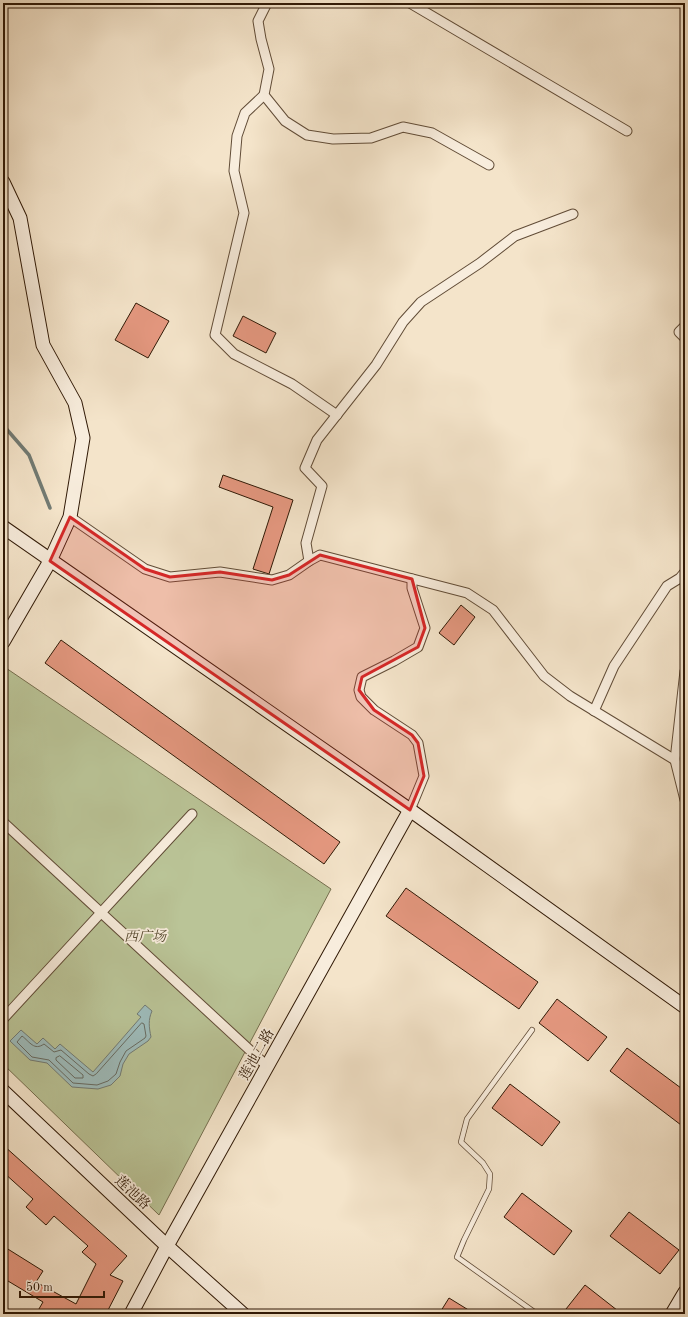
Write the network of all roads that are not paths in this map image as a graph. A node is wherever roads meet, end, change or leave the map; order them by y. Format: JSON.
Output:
{"nodes":[{"id":1,"x":268,"y":3,"type":"edge"},
{"id":2,"x":410,"y":3,"type":"edge"},
{"id":3,"x":264,"y":95,"type":"junction"},
{"id":4,"x":627,"y":131,"type":"dead end"},
{"id":5,"x":488,"y":165,"type":"dead end"},
{"id":6,"x":3,"y":182,"type":"edge"},
{"id":7,"x":574,"y":214,"type":"dead end"},
{"id":8,"x":685,"y":326,"type":"edge"},
{"id":9,"x":685,"y":338,"type":"edge"},
{"id":10,"x":337,"y":414,"type":"junction"},
{"id":11,"x":70,"y":517,"type":"junction"},
{"id":12,"x":3,"y":527,"type":"edge"},
{"id":13,"x":50,"y":561,"type":"junction"},
{"id":14,"x":309,"y":561,"type":"junction"},
{"id":15,"x":685,"y":572,"type":"edge"},
{"id":16,"x":412,"y":579,"type":"junction"},
{"id":17,"x":3,"y":642,"type":"edge"},
{"id":18,"x":685,"y":671,"type":"edge"},
{"id":19,"x":594,"y":710,"type":"junction"},
{"id":20,"x":675,"y":760,"type":"junction"},
{"id":21,"x":685,"y":800,"type":"edge"},
{"id":22,"x":410,"y":810,"type":"junction"},
{"id":23,"x":192,"y":814,"type":"dead end"},
{"id":24,"x":3,"y":822,"type":"edge"},
{"id":25,"x":101,"y":912,"type":"junction"},
{"id":26,"x":685,"y":1007,"type":"edge"},
{"id":27,"x":3,"y":1019,"type":"edge"},
{"id":28,"x":532,"y":1030,"type":"dead end"},
{"id":29,"x":267,"y":1066,"type":"junction"},
{"id":30,"x":3,"y":1091,"type":"edge"},
{"id":31,"x":167,"y":1246,"type":"junction"},
{"id":32,"x":685,"y":1292,"type":"edge"},
{"id":33,"x":131,"y":1314,"type":"edge"},
{"id":34,"x":243,"y":1314,"type":"edge"},
{"id":35,"x":537,"y":1314,"type":"edge"},
{"id":36,"x":672,"y":1314,"type":"edge"}],
"edges":[{"from":1,"to":3,"type":"street"},
{"from":2,"to":4,"type":"street"},
{"from":3,"to":5,"type":"street"},
{"from":3,"to":10,"type":"street"},
{"from":6,"to":11,"type":"street"},
{"from":7,"to":10,"type":"street"},
{"from":8,"to":9,"type":"street"},
{"from":10,"to":14,"type":"street"},
{"from":11,"to":13,"type":"street"},
{"from":11,"to":14,"type":"street"},
{"from":12,"to":13,"type":"street"},
{"from":13,"to":17,"type":"street"},
{"from":13,"to":22,"type":"street"},
{"from":14,"to":16,"type":"street"},
{"from":15,"to":19,"type":"street"},
{"from":16,"to":19,"type":"street"},
{"from":16,"to":22,"type":"street"},
{"from":18,"to":20,"type":"street"},
{"from":19,"to":20,"type":"street"},
{"from":20,"to":21,"type":"street"},
{"from":22,"to":26,"type":"street"},
{"from":22,"to":29,"type":"street","name":"莲池二路"},
{"from":23,"to":25,"type":"street"},
{"from":24,"to":25,"type":"street"},
{"from":25,"to":27,"type":"street"},
{"from":25,"to":29,"type":"street"},
{"from":28,"to":35,"type":"lane"},
{"from":29,"to":31,"type":"street","name":"莲池二路"},
{"from":30,"to":31,"type":"street","name":"莲池路"},
{"from":31,"to":33,"type":"street","name":"莲池二路"},
{"from":31,"to":34,"type":"street","name":"莲池路"},
{"from":32,"to":36,"type":"street"}]}
